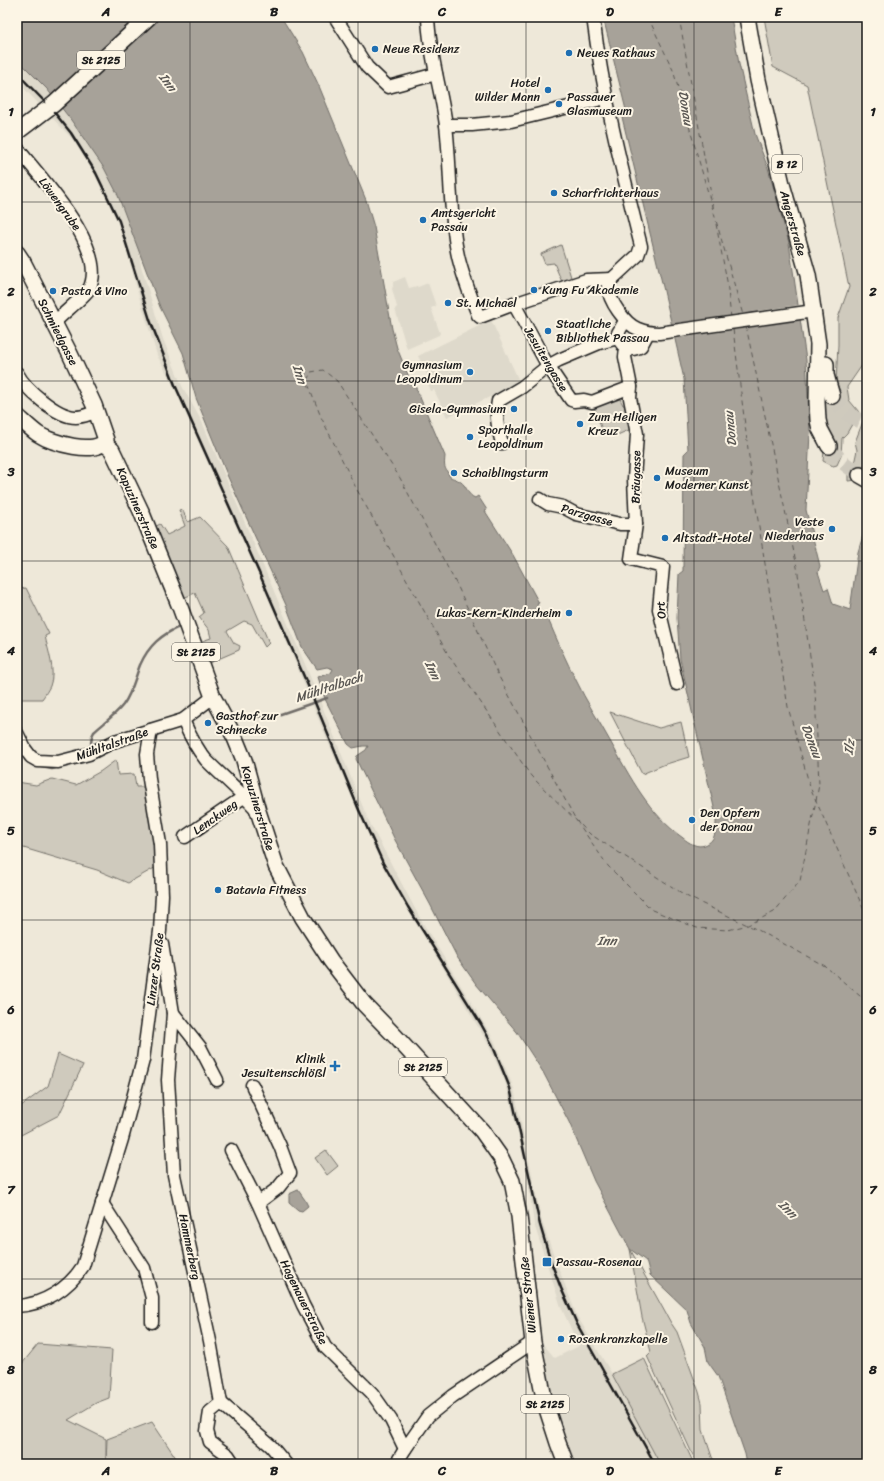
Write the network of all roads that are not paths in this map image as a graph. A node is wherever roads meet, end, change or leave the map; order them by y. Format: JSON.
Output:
{"nodes":[{"id":1,"x":149,"y":17,"type":"edge"},
{"id":2,"x":335,"y":17,"type":"edge"},
{"id":3,"x":428,"y":17,"type":"edge"},
{"id":4,"x":594,"y":17,"type":"edge"},
{"id":5,"x":747,"y":17,"type":"edge"},
{"id":6,"x":756,"y":17,"type":"edge"},
{"id":7,"x":436,"y":74,"type":"junction"},
{"id":8,"x":606,"y":98,"type":"junction"},
{"id":9,"x":446,"y":125,"type":"junction"},
{"id":10,"x":17,"y":132,"type":"edge"},
{"id":11,"x":17,"y":148,"type":"edge"},
{"id":12,"x":17,"y":253,"type":"edge"},
{"id":13,"x":612,"y":278,"type":"junction"},
{"id":14,"x":514,"y":304,"type":"junction"},
{"id":15,"x":813,"y":311,"type":"junction"},
{"id":16,"x":625,"y":321,"type":"junction"},
{"id":17,"x":54,"y":323,"type":"junction"},
{"id":18,"x":654,"y":333,"type":"junction"},
{"id":19,"x":618,"y":338,"type":"junction"},
{"id":20,"x":626,"y":348,"type":"junction"},
{"id":21,"x":548,"y":366,"type":"junction"},
{"id":22,"x":17,"y":373,"type":"edge"},
{"id":23,"x":631,"y":387,"type":"junction"},
{"id":24,"x":832,"y":396,"type":"tunnel mouth"},
{"id":25,"x":97,"y":412,"type":"junction"},
{"id":26,"x":17,"y":416,"type":"edge"},
{"id":27,"x":502,"y":442,"type":"dead end"},
{"id":28,"x":97,"y":445,"type":"junction"},
{"id":29,"x":829,"y":446,"type":"tunnel mouth"},
{"id":30,"x":540,"y":500,"type":"dead end"},
{"id":31,"x":636,"y":524,"type":"junction"},
{"id":32,"x":631,"y":559,"type":"joint"},
{"id":33,"x":677,"y":684,"type":"dead end"},
{"id":34,"x":214,"y":698,"type":"junction"},
{"id":35,"x":183,"y":720,"type":"junction"},
{"id":36,"x":151,"y":730,"type":"junction"},
{"id":37,"x":17,"y":733,"type":"edge"},
{"id":38,"x":245,"y":796,"type":"junction"},
{"id":39,"x":258,"y":811,"type":"junction"},
{"id":40,"x":185,"y":837,"type":"dead end"},
{"id":41,"x":160,"y":931,"type":"junction"},
{"id":42,"x":173,"y":1013,"type":"junction"},
{"id":43,"x":217,"y":1080,"type":"dead end"},
{"id":44,"x":252,"y":1085,"type":"dead end"},
{"id":45,"x":482,"y":1131,"type":"joint"},
{"id":46,"x":231,"y":1150,"type":"dead end"},
{"id":47,"x":102,"y":1203,"type":"junction"},
{"id":48,"x":258,"y":1203,"type":"junction"},
{"id":49,"x":17,"y":1306,"type":"edge"},
{"id":50,"x":152,"y":1322,"type":"dead end"},
{"id":51,"x":533,"y":1342,"type":"junction"},
{"id":52,"x":222,"y":1403,"type":"junction"},
{"id":53,"x":405,"y":1449,"type":"junction"},
{"id":54,"x":234,"y":1464,"type":"edge"},
{"id":55,"x":286,"y":1464,"type":"edge"},
{"id":56,"x":396,"y":1464,"type":"edge"},
{"id":57,"x":566,"y":1464,"type":"edge"}],
"edges":[{"from":1,"to":10,"type":"main road","number":"St 2125"},
{"from":2,"to":7,"type":"street"},
{"from":3,"to":7,"type":"street"},
{"from":4,"to":8,"type":"street"},
{"from":5,"to":15,"type":"main road","name":"Angerstraße","number":"B 12"},
{"from":6,"to":15,"type":"main road","name":"Angerstraße","number":"B 12"},
{"from":7,"to":9,"type":"street"},
{"from":8,"to":9,"type":"street"},
{"from":8,"to":13,"type":"street"},
{"from":9,"to":14,"type":"street"},
{"from":11,"to":17,"type":"street","name":"Löwengrube"},
{"from":12,"to":17,"type":"main road","name":"Schmiedgasse"},
{"from":13,"to":14,"type":"street"},
{"from":13,"to":16,"type":"street"},
{"from":14,"to":21,"type":"street","name":"Jesuitengasse"},
{"from":15,"to":18,"type":"street"},
{"from":15,"to":24,"type":"main road","name":"Angerstraße","number":"B 12"},
{"from":15,"to":29,"type":"main road","name":"Angerstraße","number":"B 12"},
{"from":16,"to":18,"type":"street"},
{"from":16,"to":19,"type":"street"},
{"from":17,"to":25,"type":"main road","name":"Schmiedgasse"},
{"from":18,"to":20,"type":"street"},
{"from":19,"to":20,"type":"street"},
{"from":19,"to":21,"type":"street"},
{"from":20,"to":23,"type":"street","name":"Bräugasse"},
{"from":21,"to":23,"type":"street","name":"Jesuitengasse"},
{"from":21,"to":27,"type":"street"},
{"from":22,"to":25,"type":"street"},
{"from":23,"to":31,"type":"street","name":"Bräugasse"},
{"from":25,"to":28,"type":"main road","name":"Schmiedgasse"},
{"from":26,"to":28,"type":"main road"},
{"from":28,"to":34,"type":"main road","name":"Kapuzinerstraße","number":"St 2125"},
{"from":30,"to":31,"type":"street","name":"Parzgasse"},
{"from":31,"to":32,"type":"street","name":"Bräugasse"},
{"from":32,"to":33,"type":"street","name":"Ort"},
{"from":34,"to":35,"type":"street","name":"Mühltalstraße"},
{"from":34,"to":39,"type":"main road","name":"Kapuzinerstraße","number":"St 2125"},
{"from":35,"to":36,"type":"street","name":"Mühltalstraße"},
{"from":35,"to":38,"type":"street","name":"Lenckweg"},
{"from":36,"to":37,"type":"street","name":"Mühltalstraße"},
{"from":36,"to":41,"type":"street","name":"Linzer Straße"},
{"from":38,"to":39,"type":"street","name":"Lenckweg"},
{"from":38,"to":40,"type":"street","name":"Lenckweg"},
{"from":39,"to":45,"type":"main road","name":"Kapuzinerstraße","number":"St 2125"},
{"from":41,"to":42,"type":"street","name":"Hammerberg"},
{"from":41,"to":47,"type":"street","name":"Linzer Straße"},
{"from":42,"to":43,"type":"street","name":"Hammerberg"},
{"from":42,"to":52,"type":"street","name":"Hammerberg"},
{"from":44,"to":48,"type":"street"},
{"from":45,"to":51,"type":"main road","name":"Wiener Straße","number":"St 2125"},
{"from":46,"to":48,"type":"street","name":"Hagenauerstraße"},
{"from":47,"to":49,"type":"street","name":"Linzer Straße"},
{"from":47,"to":50,"type":"street"},
{"from":48,"to":53,"type":"street","name":"Hagenauerstraße"},
{"from":51,"to":53,"type":"street"},
{"from":51,"to":57,"type":"main road","name":"Wiener Straße","number":"St 2125"},
{"from":52,"to":54,"type":"street"},
{"from":52,"to":55,"type":"street"},
{"from":53,"to":56,"type":"street"}]}
